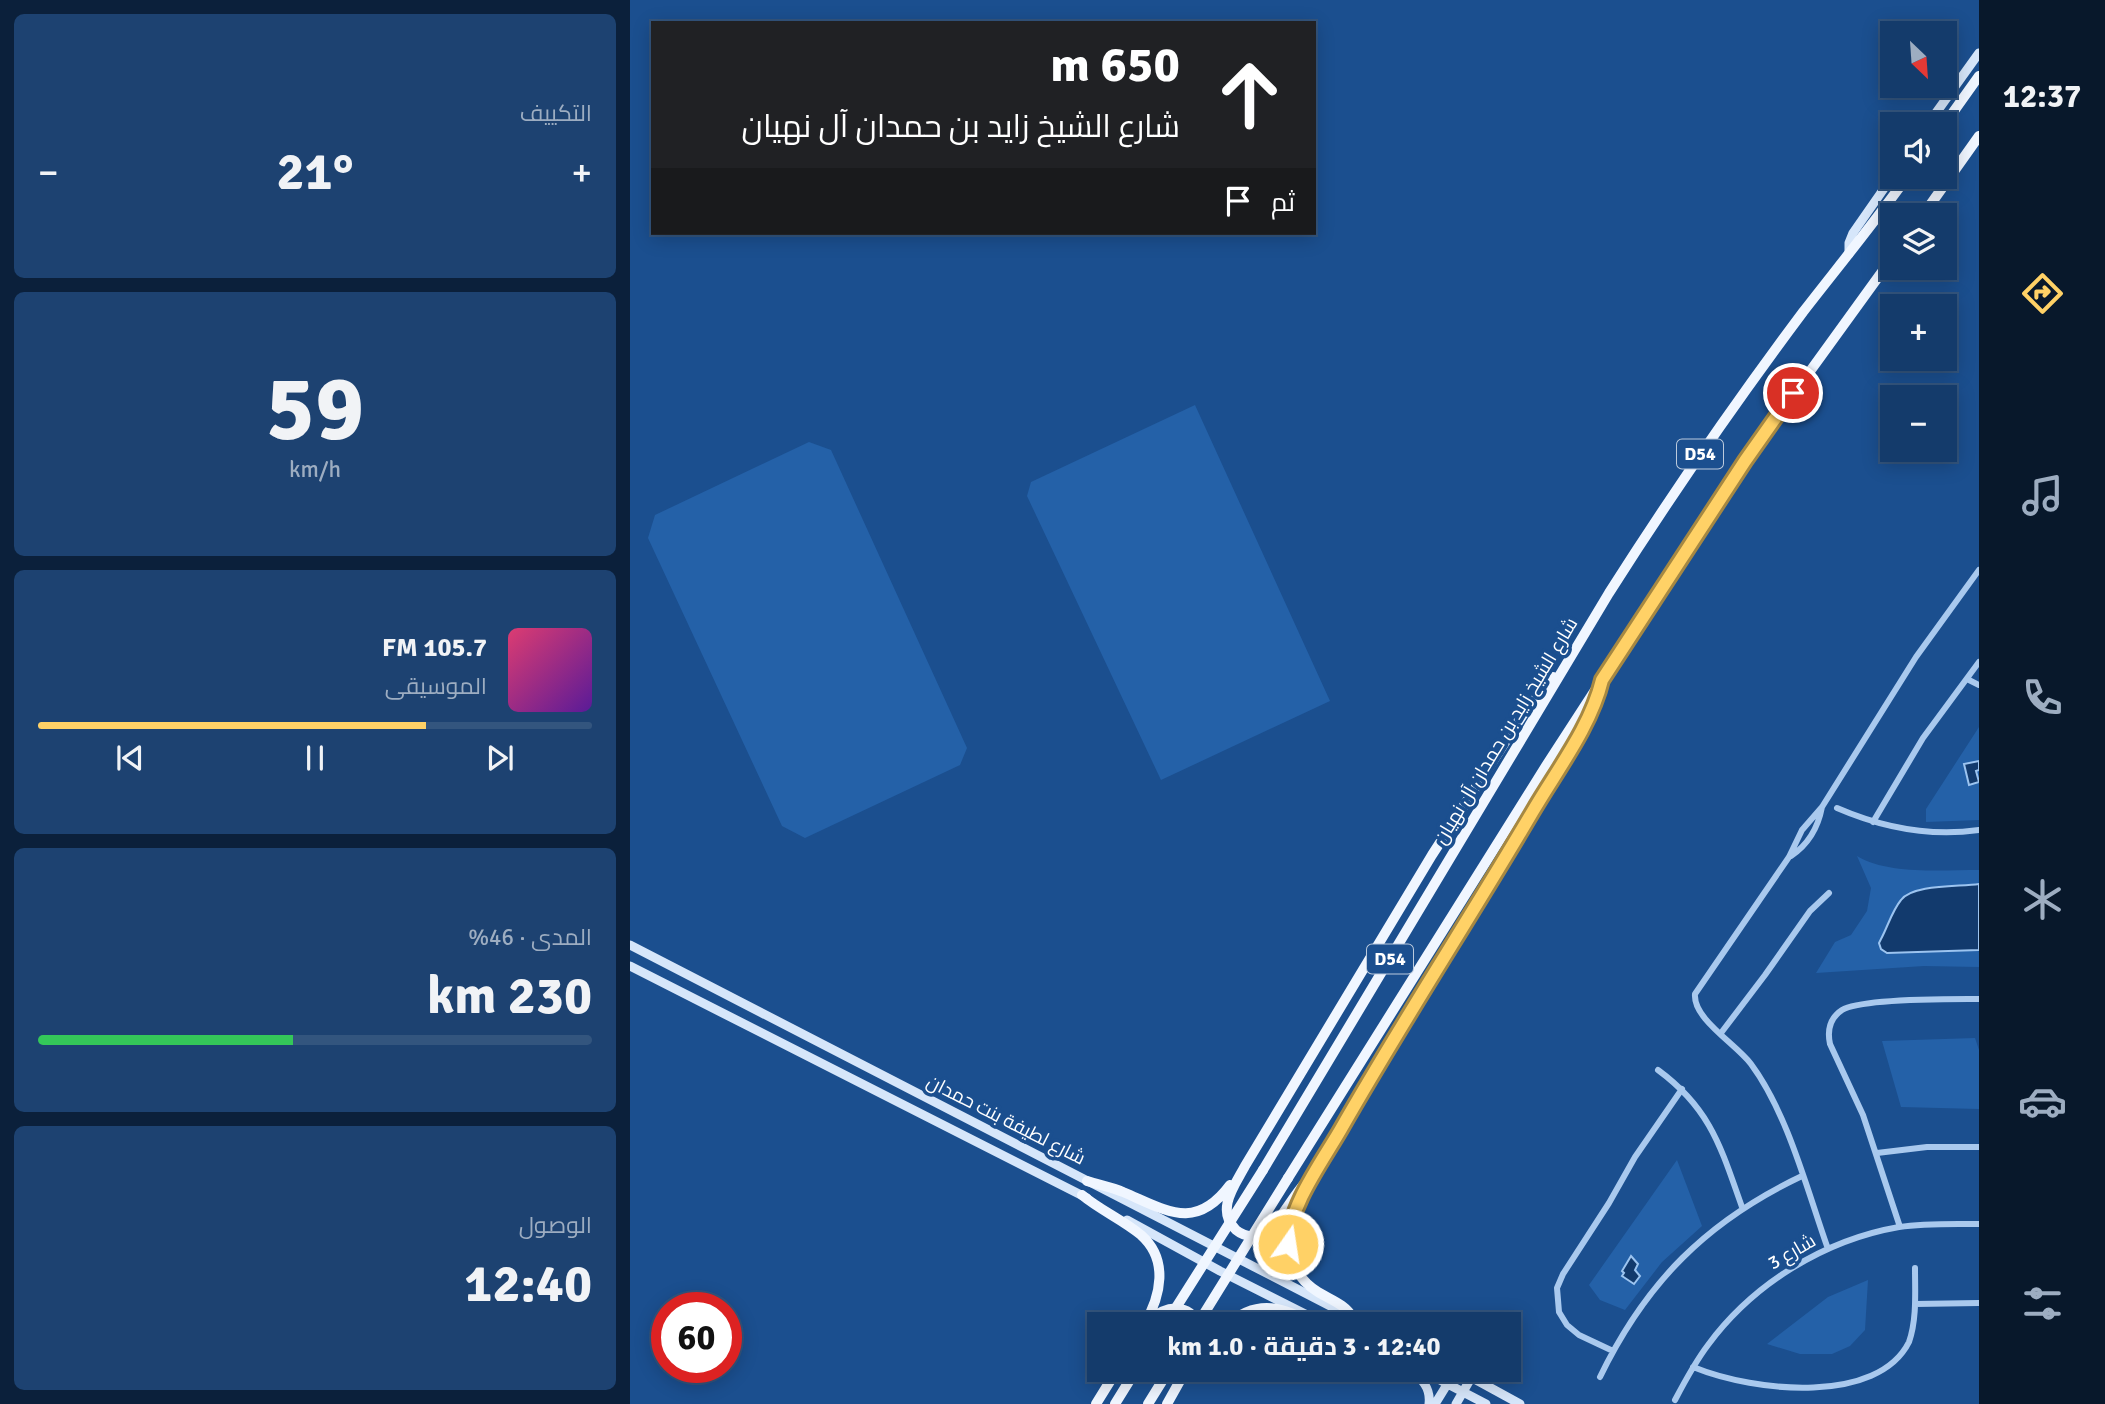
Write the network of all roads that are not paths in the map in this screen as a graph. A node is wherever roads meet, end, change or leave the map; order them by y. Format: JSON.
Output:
{"nodes":[{"id":1,"x":1979,"y":50,"type":"edge"},
{"id":2,"x":1979,"y":76,"type":"edge"},
{"id":3,"x":1936,"y":112,"type":"edge"},
{"id":4,"x":1953,"y":112,"type":"edge"},
{"id":5,"x":1979,"y":136,"type":"edge"},
{"id":6,"x":1884,"y":189,"type":"edge"},
{"id":7,"x":1898,"y":189,"type":"edge"},
{"id":8,"x":1932,"y":203,"type":"edge"},
{"id":9,"x":1849,"y":254,"type":"junction"},
{"id":10,"x":1880,"y":275,"type":"edge"},
{"id":11,"x":1979,"y":570,"type":"edge"},
{"id":12,"x":1573,"y":652,"type":"junction"},
{"id":13,"x":1979,"y":662,"type":"edge"},
{"id":14,"x":1967,"y":679,"type":"junction"},
{"id":15,"x":1602,"y":680,"type":"junction"},
{"id":16,"x":1979,"y":685,"type":"edge"},
{"id":17,"x":1822,"y":807,"type":"junction"},
{"id":18,"x":1837,"y":808,"type":"dead end"},
{"id":19,"x":1873,"y":822,"type":"junction"},
{"id":20,"x":1979,"y":830,"type":"edge"},
{"id":21,"x":1789,"y":857,"type":"junction"},
{"id":22,"x":1829,"y":893,"type":"dead end"},
{"id":23,"x":630,"y":945,"type":"edge"},
{"id":24,"x":630,"y":966,"type":"edge"},
{"id":25,"x":1979,"y":999,"type":"edge"},
{"id":26,"x":1721,"y":1033,"type":"junction"},
{"id":27,"x":1658,"y":1070,"type":"dead end"},
{"id":28,"x":1682,"y":1089,"type":"junction"},
{"id":29,"x":1979,"y":1147,"type":"edge"},
{"id":30,"x":1877,"y":1153,"type":"junction"},
{"id":31,"x":1245,"y":1166,"type":"junction"},
{"id":32,"x":1315,"y":1174,"type":"junction"},
{"id":33,"x":1802,"y":1176,"type":"junction"},
{"id":34,"x":1087,"y":1181,"type":"junction"},
{"id":35,"x":1082,"y":1195,"type":"junction"},
{"id":36,"x":1742,"y":1207,"type":"junction"},
{"id":37,"x":1979,"y":1224,"type":"edge"},
{"id":38,"x":1900,"y":1227,"type":"junction"},
{"id":39,"x":1828,"y":1249,"type":"junction"},
{"id":40,"x":1915,"y":1268,"type":"dead end"},
{"id":41,"x":1979,"y":1303,"type":"edge"},
{"id":42,"x":1914,"y":1304,"type":"junction"},
{"id":43,"x":1152,"y":1312,"type":"edge"},
{"id":44,"x":1159,"y":1312,"type":"edge"},
{"id":45,"x":1173,"y":1312,"type":"edge"},
{"id":46,"x":1189,"y":1312,"type":"edge"},
{"id":47,"x":1206,"y":1312,"type":"edge"},
{"id":48,"x":1249,"y":1312,"type":"edge"},
{"id":49,"x":1293,"y":1312,"type":"edge"},
{"id":50,"x":1301,"y":1312,"type":"edge"},
{"id":51,"x":1341,"y":1312,"type":"edge"},
{"id":52,"x":1348,"y":1312,"type":"edge"},
{"id":53,"x":1613,"y":1351,"type":"junction"},
{"id":54,"x":1693,"y":1367,"type":"junction"},
{"id":55,"x":1888,"y":1376,"type":"dead end"},
{"id":56,"x":1600,"y":1377,"type":"dead end"},
{"id":57,"x":1110,"y":1382,"type":"edge"},
{"id":58,"x":1129,"y":1382,"type":"edge"},
{"id":59,"x":1162,"y":1382,"type":"edge"},
{"id":60,"x":1180,"y":1382,"type":"edge"},
{"id":61,"x":1424,"y":1382,"type":"edge"},
{"id":62,"x":1444,"y":1382,"type":"edge"},
{"id":63,"x":1468,"y":1382,"type":"edge"},
{"id":64,"x":1480,"y":1382,"type":"edge"},
{"id":65,"x":1448,"y":1384,"type":"junction"},
{"id":66,"x":1463,"y":1391,"type":"junction"},
{"id":67,"x":1792,"y":1396,"type":"dead end"},
{"id":68,"x":1675,"y":1400,"type":"dead end"},
{"id":69,"x":1096,"y":1404,"type":"edge"},
{"id":70,"x":1115,"y":1404,"type":"edge"},
{"id":71,"x":1148,"y":1404,"type":"edge"},
{"id":72,"x":1167,"y":1404,"type":"edge"},
{"id":73,"x":1429,"y":1404,"type":"edge"},
{"id":74,"x":1435,"y":1404,"type":"edge"},
{"id":75,"x":1455,"y":1404,"type":"edge"},
{"id":76,"x":1486,"y":1404,"type":"edge"},
{"id":77,"x":1520,"y":1404,"type":"edge"}],
"edges":[{"from":1,"to":3,"type":"main road"},
{"from":2,"to":4,"type":"main road"},
{"from":5,"to":8,"type":"main road"},
{"from":6,"to":9,"type":"main road"},
{"from":7,"to":9,"type":"main road","name":"شارع الشيخ زايد بن حمدان آل نهيان","number":"D54"},
{"from":9,"to":12,"type":"main road","name":"شارع الشيخ زايد بن حمدان آل نهيان","number":"D54"},
{"from":10,"to":15,"type":"main road","number":"D54"},
{"from":11,"to":17,"type":"street"},
{"from":12,"to":31,"type":"main road"},
{"from":12,"to":45,"type":"main road","name":"شارع الشيخ زايد بن حمدان آل نهيان","number":"D54","bridge":true},
{"from":13,"to":14,"type":"street"},
{"from":14,"to":16,"type":"street"},
{"from":14,"to":19,"type":"street"},
{"from":15,"to":32,"type":"main road"},
{"from":15,"to":47,"type":"main road","number":"D54","bridge":true},
{"from":17,"to":21,"type":"street"},
{"from":17,"to":21,"type":"street"},
{"from":18,"to":19,"type":"street"},
{"from":19,"to":20,"type":"street"},
{"from":21,"to":26,"type":"street"},
{"from":22,"to":26,"type":"street"},
{"from":23,"to":34,"type":"main road","name":"شارع لطيفة بنت حمدان"},
{"from":24,"to":35,"type":"main road","name":"شارع لطيفة بنت حمدان"},
{"from":25,"to":30,"type":"street"},
{"from":26,"to":33,"type":"street"},
{"from":27,"to":28,"type":"street"},
{"from":28,"to":36,"type":"street"},
{"from":28,"to":53,"type":"street"},
{"from":29,"to":30,"type":"street"},
{"from":30,"to":38,"type":"street"},
{"from":31,"to":32,"type":"main road"},
{"from":31,"to":34,"type":"main road"},
{"from":32,"to":52,"type":"main road"},
{"from":33,"to":36,"type":"street"},
{"from":33,"to":39,"type":"street"},
{"from":34,"to":51,"type":"main road","name":"شارع لطيفة بنت حمدان"},
{"from":35,"to":43,"type":"main road"},
{"from":35,"to":50,"type":"main road","name":"شارع لطيفة بنت حمدان"},
{"from":36,"to":53,"type":"street"},
{"from":37,"to":38,"type":"street","name":"شارع 3"},
{"from":38,"to":39,"type":"street","name":"شارع 3"},
{"from":39,"to":54,"type":"street","name":"شارع 3"},
{"from":40,"to":42,"type":"street"},
{"from":41,"to":42,"type":"street"},
{"from":42,"to":55,"type":"street"},
{"from":44,"to":46,"type":"main road"},
{"from":48,"to":49,"type":"main road"},
{"from":53,"to":56,"type":"street"},
{"from":54,"to":67,"type":"street"},
{"from":54,"to":68,"type":"street","name":"شارع 3"},
{"from":57,"to":69,"type":"main road"},
{"from":58,"to":70,"type":"main road"},
{"from":59,"to":71,"type":"main road"},
{"from":60,"to":72,"type":"main road"},
{"from":61,"to":73,"type":"main road"},
{"from":62,"to":65,"type":"main road"},
{"from":63,"to":66,"type":"main road"},
{"from":64,"to":77,"type":"main road"},
{"from":65,"to":66,"type":"main road"},
{"from":65,"to":74,"type":"main road"},
{"from":66,"to":75,"type":"main road"},
{"from":66,"to":76,"type":"main road"}]}
